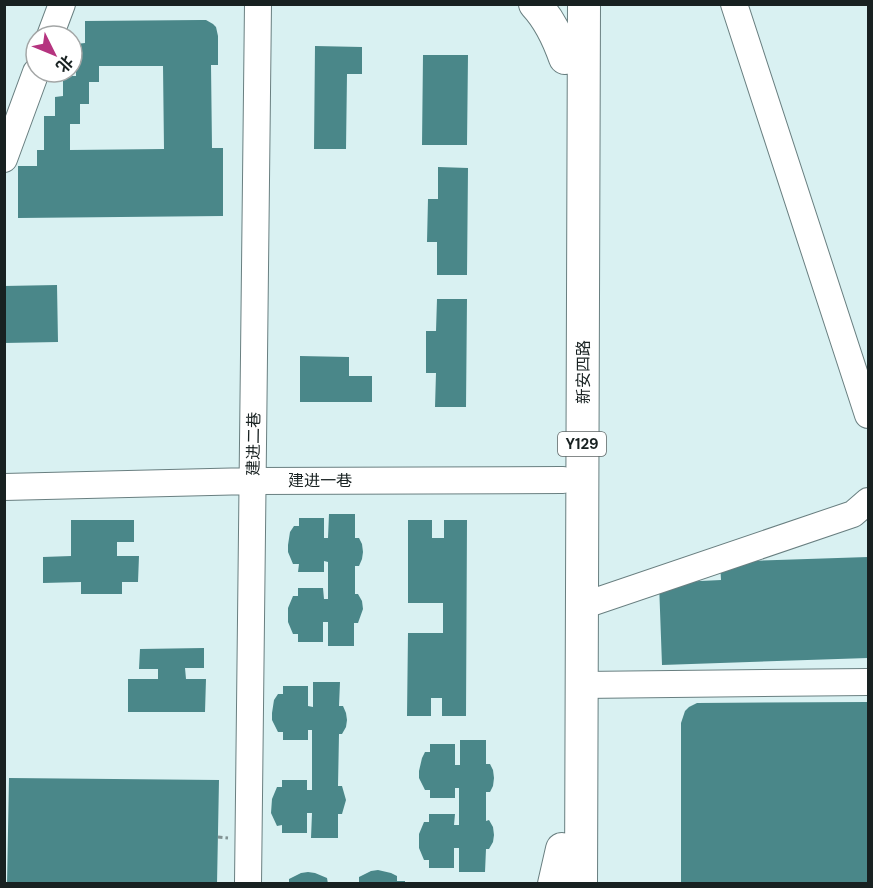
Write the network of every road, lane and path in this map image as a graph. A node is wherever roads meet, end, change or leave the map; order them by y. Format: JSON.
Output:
{"nodes":[{"id":1,"x":62,"y":4,"type":"edge"},
{"id":2,"x":258,"y":4,"type":"edge"},
{"id":3,"x":535,"y":4,"type":"edge"},
{"id":4,"x":565,"y":4,"type":"edge"},
{"id":5,"x":584,"y":4,"type":"edge"},
{"id":6,"x":608,"y":4,"type":"edge"},
{"id":7,"x":734,"y":4,"type":"edge"},
{"id":8,"x":54,"y":24,"type":"edge"},
{"id":9,"x":574,"y":58,"type":"junction"},
{"id":10,"x":32,"y":84,"type":"edge"},
{"id":11,"x":4,"y":159,"type":"edge"},
{"id":12,"x":868,"y":415,"type":"edge"},
{"id":13,"x":563,"y":480,"type":"junction"},
{"id":14,"x":252,"y":481,"type":"junction"},
{"id":15,"x":4,"y":487,"type":"edge"},
{"id":16,"x":868,"y":501,"type":"edge"},
{"id":17,"x":582,"y":606,"type":"junction"},
{"id":18,"x":868,"y":682,"type":"edge"},
{"id":19,"x":581,"y":685,"type":"junction"},
{"id":20,"x":571,"y":849,"type":"junction"},
{"id":21,"x":248,"y":884,"type":"edge"},
{"id":22,"x":554,"y":884,"type":"edge"},
{"id":23,"x":562,"y":884,"type":"edge"},
{"id":24,"x":581,"y":884,"type":"edge"},
{"id":25,"x":588,"y":884,"type":"edge"}],
"edges":[{"from":1,"to":8,"type":"lane"},
{"from":2,"to":14,"type":"lane","name":"建进二巷"},
{"from":3,"to":9,"type":"main road"},
{"from":4,"to":9,"type":"main road","name":"新安四路","number":"Y129"},
{"from":5,"to":9,"type":"main road","name":"新安四路","number":"Y129"},
{"from":6,"to":9,"type":"main road"},
{"from":7,"to":12,"type":"lane"},
{"from":9,"to":13,"type":"main road","name":"新安四路","number":"Y129"},
{"from":9,"to":17,"type":"main road","name":"新安四路","number":"Y129"},
{"from":10,"to":11,"type":"lane"},
{"from":13,"to":14,"type":"lane","name":"建进一巷"},
{"from":13,"to":20,"type":"main road","name":"新安四路","number":"Y129"},
{"from":14,"to":15,"type":"lane","name":"建进一巷"},
{"from":14,"to":21,"type":"lane","name":"建进二巷"},
{"from":16,"to":17,"type":"lane"},
{"from":17,"to":19,"type":"main road","name":"新安四路","number":"Y129"},
{"from":18,"to":19,"type":"lane"},
{"from":19,"to":20,"type":"main road","name":"新安四路","number":"Y129"},
{"from":20,"to":22,"type":"main road"},
{"from":20,"to":23,"type":"main road","name":"新安四路","number":"Y129"},
{"from":20,"to":24,"type":"main road","name":"新安四路","number":"Y129"},
{"from":20,"to":25,"type":"main road"}]}
